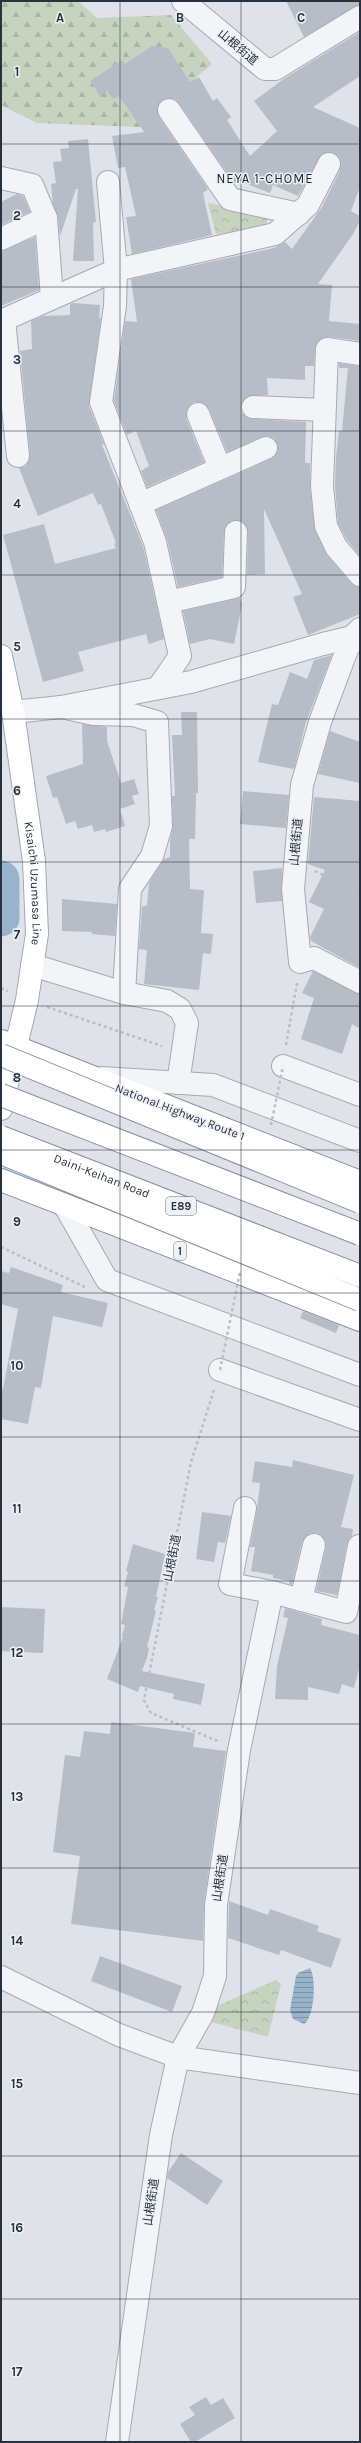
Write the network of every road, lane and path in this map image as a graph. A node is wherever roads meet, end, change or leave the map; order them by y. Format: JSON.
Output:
{"nodes":[{"id":1,"x":183,"y":1,"type":"edge"},
{"id":2,"x":360,"y":18,"type":"edge"},
{"id":3,"x":169,"y":110,"type":"dead end"},
{"id":4,"x":329,"y":164,"type":"dead end"},
{"id":5,"x":1,"y":178,"type":"edge"},
{"id":6,"x":108,"y":182,"type":"dead end"},
{"id":7,"x":299,"y":214,"type":"junction"},
{"id":8,"x":46,"y":218,"type":"junction"},
{"id":9,"x":1,"y":239,"type":"edge"},
{"id":10,"x":116,"y":270,"type":"junction"},
{"id":11,"x":52,"y":298,"type":"junction"},
{"id":12,"x":3,"y":320,"type":"edge"},
{"id":13,"x":360,"y":354,"type":"edge"},
{"id":14,"x":253,"y":407,"type":"dead end"},
{"id":15,"x":323,"y":410,"type":"junction"},
{"id":16,"x":198,"y":414,"type":"dead end"},
{"id":17,"x":266,"y":448,"type":"dead end"},
{"id":18,"x":18,"y":456,"type":"dead end"},
{"id":19,"x":220,"y":468,"type":"junction"},
{"id":20,"x":140,"y":504,"type":"junction"},
{"id":21,"x":236,"y":532,"type":"dead end"},
{"id":22,"x":360,"y":575,"type":"edge"},
{"id":23,"x":168,"y":602,"type":"junction"},
{"id":24,"x":357,"y":636,"type":"edge"},
{"id":25,"x":1,"y":656,"type":"edge"},
{"id":26,"x":158,"y":688,"type":"junction"},
{"id":27,"x":61,"y":707,"type":"junction"},
{"id":28,"x":10,"y":720,"type":"edge"},
{"id":29,"x":295,"y":861,"type":"junction"},
{"id":30,"x":360,"y":893,"type":"edge"},
{"id":31,"x":300,"y":962,"type":"junction"},
{"id":32,"x":32,"y":966,"type":"junction"},
{"id":33,"x":360,"y":982,"type":"edge"},
{"id":34,"x":124,"y":993,"type":"junction"},
{"id":35,"x":6,"y":1047,"type":"edge"},
{"id":36,"x":284,"y":1058,"type":"joint"},
{"id":37,"x":93,"y":1078,"type":"junction"},
{"id":38,"x":178,"y":1083,"type":"junction"},
{"id":39,"x":1,"y":1095,"type":"edge"},
{"id":40,"x":360,"y":1095,"type":"edge"},
{"id":41,"x":1,"y":1109,"type":"edge"},
{"id":42,"x":1,"y":1137,"type":"edge"},
{"id":43,"x":360,"y":1141,"type":"edge"},
{"id":44,"x":1,"y":1153,"type":"edge"},
{"id":45,"x":1,"y":1180,"type":"edge"},
{"id":46,"x":360,"y":1182,"type":"edge"},
{"id":47,"x":360,"y":1202,"type":"edge"},
{"id":48,"x":65,"y":1206,"type":"junction"},
{"id":49,"x":360,"y":1234,"type":"edge"},
{"id":50,"x":360,"y":1276,"type":"edge"},
{"id":51,"x":360,"y":1300,"type":"edge"},
{"id":52,"x":360,"y":1320,"type":"edge"},
{"id":53,"x":360,"y":1375,"type":"edge"},
{"id":54,"x":218,"y":1377,"type":"joint"},
{"id":55,"x":360,"y":1420,"type":"edge"},
{"id":56,"x":245,"y":1508,"type":"dead end"},
{"id":57,"x":314,"y":1545,"type":"dead end"},
{"id":58,"x":359,"y":1546,"type":"edge"},
{"id":59,"x":272,"y":1592,"type":"junction"},
{"id":60,"x":301,"y":1600,"type":"junction"},
{"id":61,"x":239,"y":1750,"type":"junction"},
{"id":62,"x":1,"y":1977,"type":"edge"},
{"id":63,"x":178,"y":2057,"type":"junction"},
{"id":64,"x":360,"y":2083,"type":"edge"},
{"id":65,"x":117,"y":2442,"type":"edge"}],
"edges":[{"from":1,"to":2,"type":"street","name":"山根街道"},
{"from":3,"to":7,"type":"street"},
{"from":4,"to":7,"type":"street"},
{"from":5,"to":8,"type":"street"},
{"from":6,"to":10,"type":"street"},
{"from":7,"to":10,"type":"street"},
{"from":8,"to":9,"type":"street"},
{"from":8,"to":11,"type":"street"},
{"from":10,"to":11,"type":"street"},
{"from":10,"to":20,"type":"street"},
{"from":11,"to":12,"type":"street"},
{"from":12,"to":18,"type":"street"},
{"from":13,"to":15,"type":"street"},
{"from":14,"to":15,"type":"street"},
{"from":15,"to":22,"type":"street"},
{"from":16,"to":19,"type":"street"},
{"from":17,"to":19,"type":"street"},
{"from":19,"to":20,"type":"street"},
{"from":20,"to":23,"type":"street"},
{"from":21,"to":23,"type":"street"},
{"from":23,"to":26,"type":"street"},
{"from":24,"to":26,"type":"street"},
{"from":24,"to":29,"type":"street","name":"山根街道"},
{"from":25,"to":28,"type":"main road","name":"Kisaichi Uzumasa Line"},
{"from":26,"to":27,"type":"street"},
{"from":27,"to":28,"type":"street"},
{"from":27,"to":34,"type":"street"},
{"from":28,"to":32,"type":"main road","name":"Kisaichi Uzumasa Line"},
{"from":29,"to":30,"type":"path"},
{"from":29,"to":31,"type":"street","name":"山根街道"},
{"from":31,"to":33,"type":"street"},
{"from":31,"to":36,"type":"path"},
{"from":32,"to":34,"type":"street"},
{"from":32,"to":35,"type":"main road","name":"Kisaichi Uzumasa Line"},
{"from":34,"to":38,"type":"street"},
{"from":35,"to":37,"type":"main road","name":"National Highway Route 1"},
{"from":35,"to":41,"type":"main road","name":"Kisaichi Uzumasa Line"},
{"from":35,"to":47,"type":"main road","bridge":true},
{"from":36,"to":40,"type":"street"},
{"from":37,"to":38,"type":"street"},
{"from":37,"to":46,"type":"main road","name":"National Highway Route 1","bridge":true},
{"from":38,"to":43,"type":"street"},
{"from":39,"to":49,"type":"main road","bridge":true},
{"from":42,"to":50,"type":"main road","name":"Daini-Keihan Road","number":"E89","bridge":true},
{"from":44,"to":51,"type":"main road","bridge":true},
{"from":45,"to":48,"type":"main road","number":"1"},
{"from":48,"to":52,"type":"main road","number":"1"},
{"from":48,"to":53,"type":"street"},
{"from":54,"to":55,"type":"street"},
{"from":54,"to":61,"type":"path","name":"山根街道"},
{"from":56,"to":59,"type":"street"},
{"from":57,"to":60,"type":"street"},
{"from":58,"to":60,"type":"street"},
{"from":59,"to":60,"type":"street"},
{"from":59,"to":61,"type":"street"},
{"from":61,"to":63,"type":"street","name":"山根街道"},
{"from":62,"to":63,"type":"street"},
{"from":63,"to":64,"type":"street"},
{"from":63,"to":65,"type":"street","name":"山根街道"}]}
